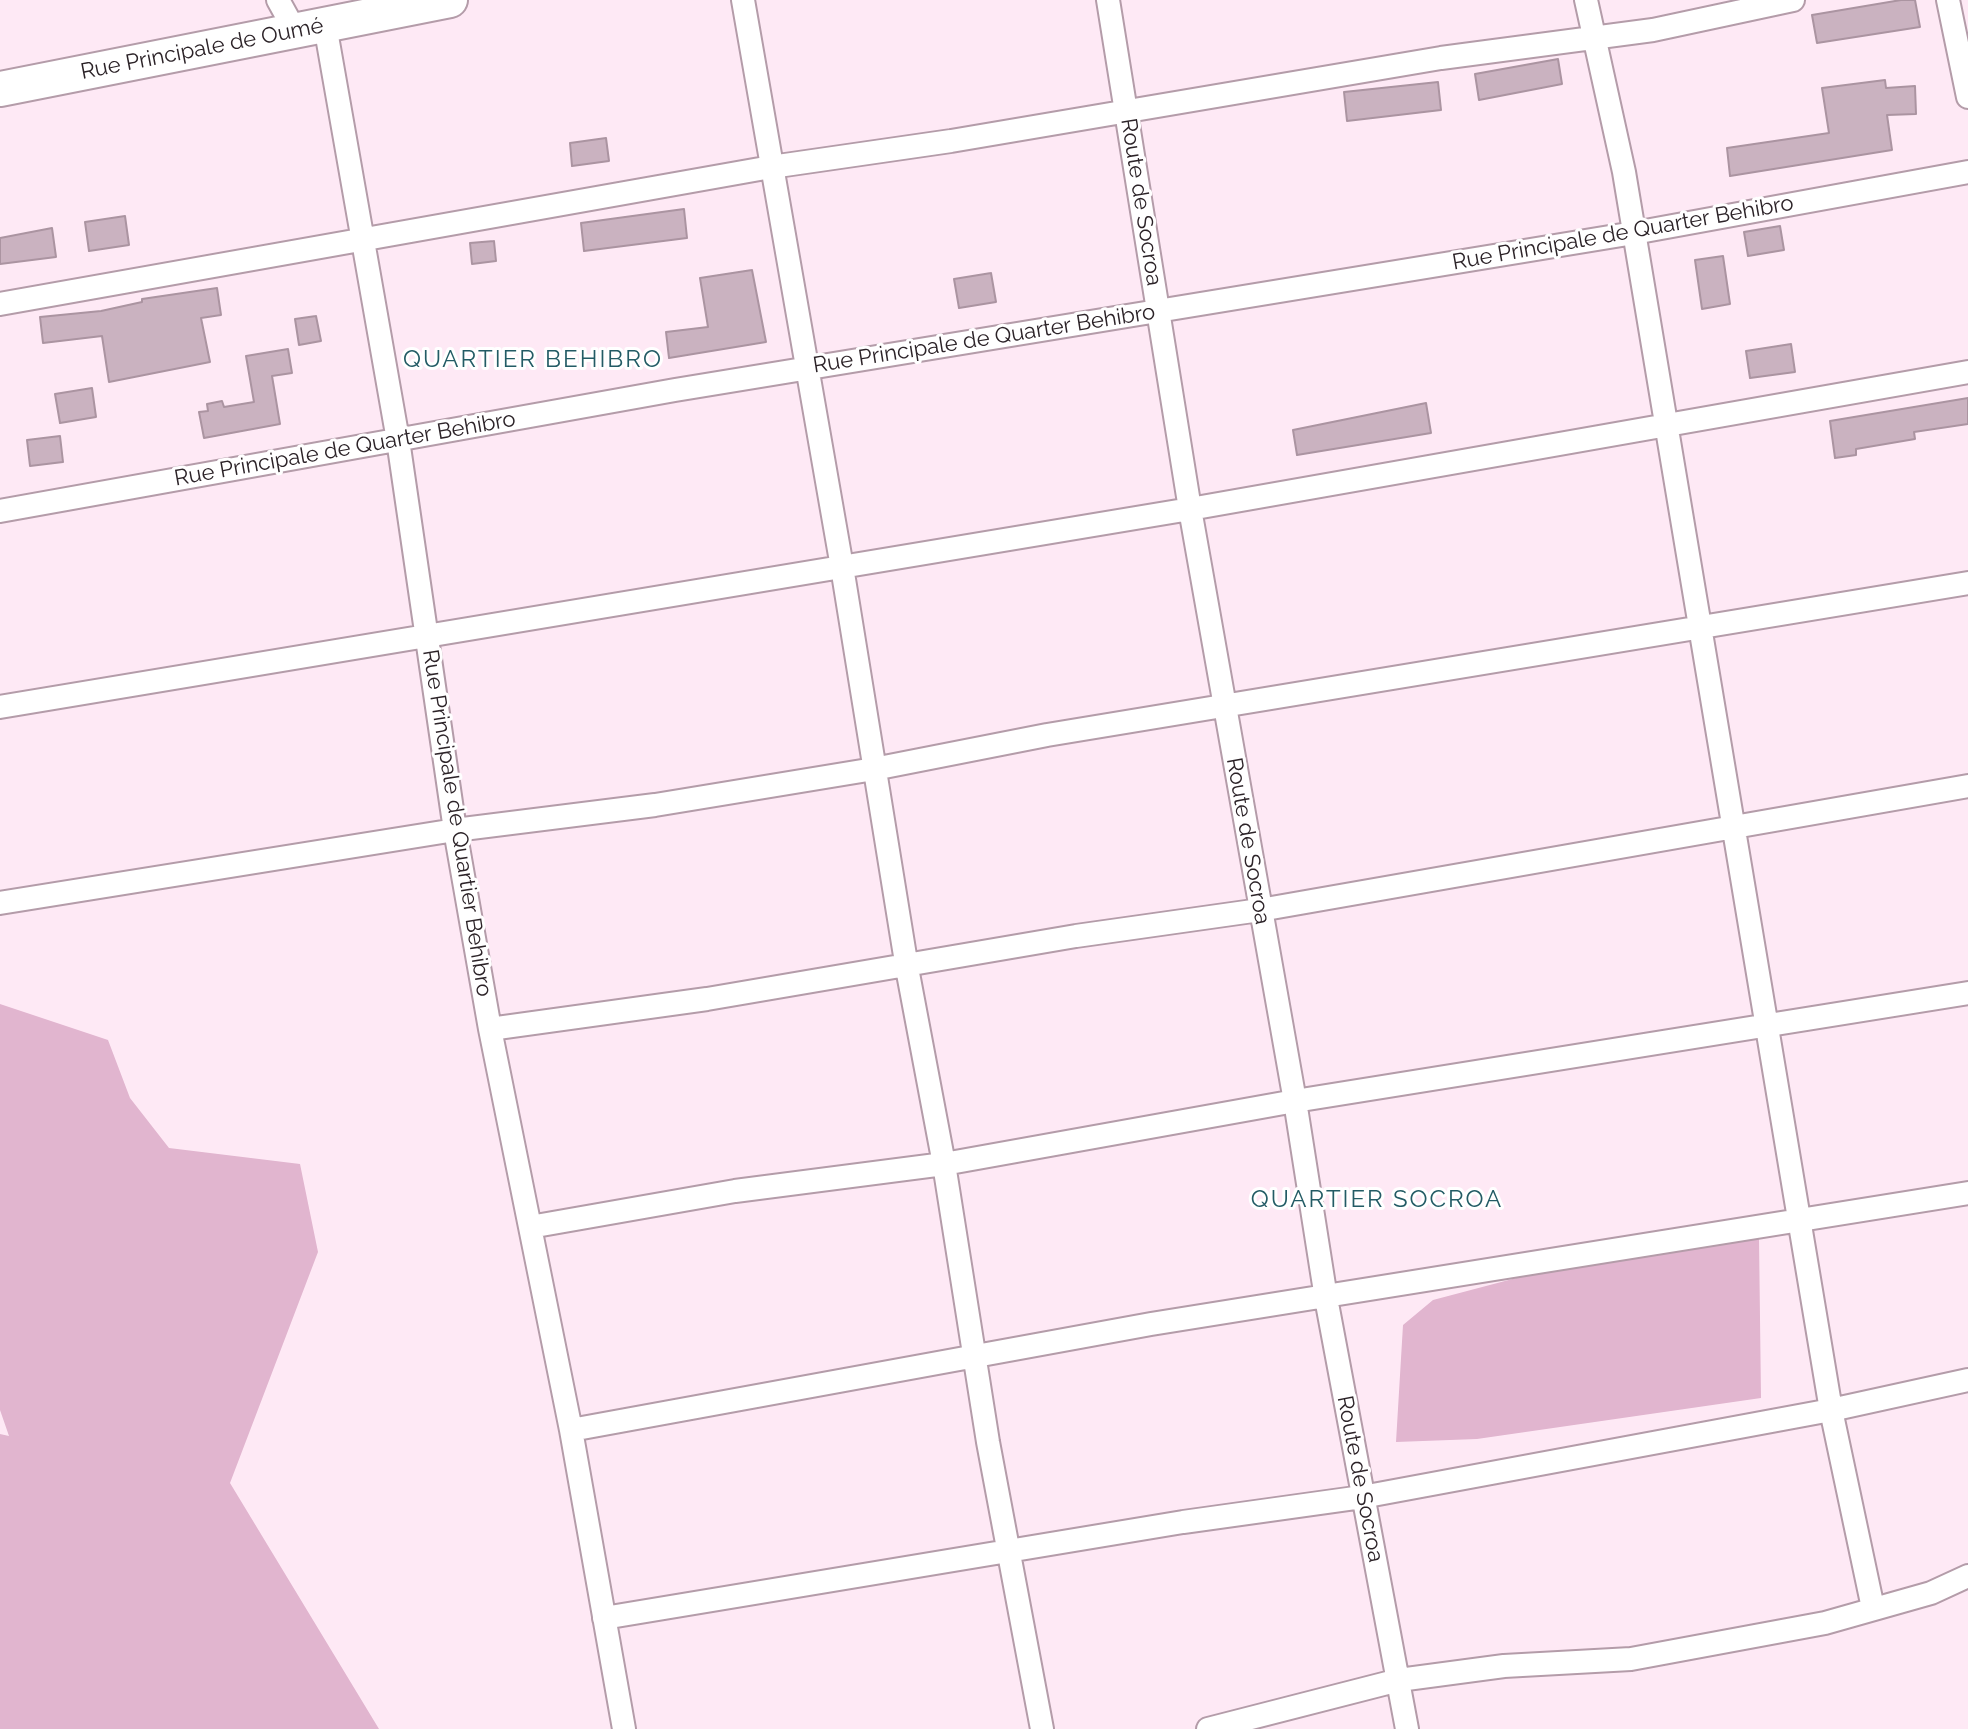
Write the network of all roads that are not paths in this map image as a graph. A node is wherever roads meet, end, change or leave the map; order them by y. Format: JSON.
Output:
{"nodes":[{"id":1,"x":450,"y":0,"type":"edge"},
{"id":2,"x":743,"y":0,"type":"edge"},
{"id":3,"x":1108,"y":0,"type":"edge"},
{"id":4,"x":1586,"y":0,"type":"edge"},
{"id":5,"x":1793,"y":0,"type":"edge"},
{"id":6,"x":1948,"y":0,"type":"edge"},
{"id":7,"x":299,"y":18,"type":"edge"},
{"id":8,"x":1592,"y":37,"type":"junction"},
{"id":9,"x":0,"y":89,"type":"edge"},
{"id":10,"x":1968,"y":97,"type":"edge"},
{"id":11,"x":1127,"y":112,"type":"junction"},
{"id":12,"x":771,"y":167,"type":"junction"},
{"id":13,"x":1968,"y":172,"type":"edge"},
{"id":14,"x":1634,"y":233,"type":"junction"},
{"id":15,"x":363,"y":238,"type":"junction"},
{"id":16,"x":0,"y":304,"type":"edge"},
{"id":17,"x":1158,"y":312,"type":"junction"},
{"id":18,"x":805,"y":367,"type":"junction"},
{"id":19,"x":1968,"y":372,"type":"edge"},
{"id":20,"x":1668,"y":428,"type":"junction"},
{"id":21,"x":398,"y":440,"type":"junction"},
{"id":22,"x":1190,"y":509,"type":"junction"},
{"id":23,"x":0,"y":511,"type":"edge"},
{"id":24,"x":842,"y":567,"type":"junction"},
{"id":25,"x":1968,"y":583,"type":"edge"},
{"id":26,"x":1701,"y":629,"type":"junction"},
{"id":27,"x":427,"y":634,"type":"junction"},
{"id":28,"x":0,"y":707,"type":"edge"},
{"id":29,"x":1225,"y":709,"type":"junction"},
{"id":30,"x":874,"y":769,"type":"junction"},
{"id":31,"x":1968,"y":786,"type":"edge"},
{"id":32,"x":1732,"y":825,"type":"junction"},
{"id":33,"x":455,"y":830,"type":"junction"},
{"id":34,"x":0,"y":903,"type":"edge"},
{"id":35,"x":1260,"y":910,"type":"junction"},
{"id":36,"x":907,"y":968,"type":"junction"},
{"id":37,"x":1968,"y":993,"type":"edge"},
{"id":38,"x":1767,"y":1027,"type":"junction"},
{"id":39,"x":490,"y":1029,"type":"junction"},
{"id":40,"x":1295,"y":1101,"type":"junction"},
{"id":41,"x":944,"y":1164,"type":"junction"},
{"id":42,"x":1968,"y":1193,"type":"edge"},
{"id":43,"x":1798,"y":1218,"type":"junction"},
{"id":44,"x":530,"y":1227,"type":"junction"},
{"id":45,"x":1326,"y":1298,"type":"junction"},
{"id":46,"x":975,"y":1354,"type":"junction"},
{"id":47,"x":1968,"y":1380,"type":"edge"},
{"id":48,"x":1831,"y":1410,"type":"junction"},
{"id":49,"x":571,"y":1430,"type":"junction"},
{"id":50,"x":1362,"y":1497,"type":"junction"},
{"id":51,"x":1007,"y":1552,"type":"junction"},
{"id":52,"x":1968,"y":1576,"type":"edge"},
{"id":53,"x":1873,"y":1608,"type":"junction"},
{"id":54,"x":604,"y":1618,"type":"junction"},
{"id":55,"x":1399,"y":1680,"type":"junction"},
{"id":56,"x":624,"y":1729,"type":"edge"},
{"id":57,"x":1042,"y":1729,"type":"edge"},
{"id":58,"x":1208,"y":1729,"type":"edge"},
{"id":59,"x":1407,"y":1729,"type":"edge"}],
"edges":[{"from":1,"to":7,"type":"main road","name":"Rue Principale de Oumé"},
{"from":2,"to":12,"type":"street"},
{"from":3,"to":11,"type":"street","name":"Route de Socroa"},
{"from":4,"to":8,"type":"street"},
{"from":5,"to":8,"type":"street"},
{"from":6,"to":10,"type":"street"},
{"from":7,"to":9,"type":"main road","name":"Rue Principale de Oumé"},
{"from":7,"to":15,"type":"street","name":"Rue Principale de Quartier Behibro"},
{"from":8,"to":11,"type":"street"},
{"from":8,"to":14,"type":"street"},
{"from":11,"to":12,"type":"street"},
{"from":11,"to":17,"type":"street","name":"Route de Socroa"},
{"from":12,"to":15,"type":"street"},
{"from":12,"to":18,"type":"street"},
{"from":13,"to":14,"type":"street","name":"Rue Principale de Quarter Behibro"},
{"from":14,"to":17,"type":"street","name":"Rue Principale de Quarter Behibro"},
{"from":14,"to":20,"type":"street"},
{"from":15,"to":16,"type":"street"},
{"from":15,"to":21,"type":"street","name":"Rue Principale de Quartier Behibro"},
{"from":17,"to":18,"type":"street","name":"Rue Principale de Quarter Behibro"},
{"from":17,"to":22,"type":"street","name":"Route de Socroa"},
{"from":18,"to":21,"type":"street","name":"Rue Principale de Quarter Behibro"},
{"from":18,"to":24,"type":"street"},
{"from":19,"to":20,"type":"street"},
{"from":20,"to":22,"type":"street"},
{"from":20,"to":26,"type":"street"},
{"from":21,"to":23,"type":"street","name":"Rue Principale de Quarter Behibro"},
{"from":21,"to":27,"type":"street","name":"Rue Principale de Quartier Behibro"},
{"from":22,"to":24,"type":"street"},
{"from":22,"to":29,"type":"street","name":"Route de Socroa"},
{"from":24,"to":27,"type":"street"},
{"from":24,"to":30,"type":"street"},
{"from":25,"to":26,"type":"street"},
{"from":26,"to":29,"type":"street"},
{"from":26,"to":32,"type":"street"},
{"from":27,"to":28,"type":"street"},
{"from":27,"to":33,"type":"street","name":"Rue Principale de Quartier Behibro"},
{"from":29,"to":30,"type":"street"},
{"from":29,"to":35,"type":"street","name":"Route de Socroa"},
{"from":30,"to":33,"type":"street"},
{"from":30,"to":36,"type":"street"},
{"from":31,"to":32,"type":"street"},
{"from":32,"to":35,"type":"street"},
{"from":32,"to":38,"type":"street"},
{"from":33,"to":34,"type":"street"},
{"from":33,"to":39,"type":"street","name":"Rue Principale de Quartier Behibro"},
{"from":35,"to":36,"type":"street"},
{"from":35,"to":40,"type":"street","name":"Route de Socroa"},
{"from":36,"to":39,"type":"street"},
{"from":36,"to":41,"type":"street"},
{"from":37,"to":38,"type":"street"},
{"from":38,"to":40,"type":"street"},
{"from":38,"to":43,"type":"street"},
{"from":39,"to":44,"type":"street","name":"Rue Principale de Quartier Behibro"},
{"from":40,"to":41,"type":"street"},
{"from":40,"to":45,"type":"street","name":"Route de Socroa"},
{"from":41,"to":44,"type":"street"},
{"from":41,"to":46,"type":"street"},
{"from":42,"to":43,"type":"street"},
{"from":43,"to":45,"type":"street"},
{"from":43,"to":48,"type":"street"},
{"from":44,"to":49,"type":"street","name":"Rue Principale de Quartier Behibro"},
{"from":45,"to":46,"type":"street"},
{"from":45,"to":50,"type":"street","name":"Route de Socroa"},
{"from":46,"to":49,"type":"street"},
{"from":46,"to":51,"type":"street"},
{"from":47,"to":48,"type":"street"},
{"from":48,"to":50,"type":"street"},
{"from":48,"to":53,"type":"street"},
{"from":49,"to":54,"type":"street","name":"Rue Principale de Quartier Behibro"},
{"from":50,"to":51,"type":"street"},
{"from":50,"to":55,"type":"street","name":"Route de Socroa"},
{"from":51,"to":54,"type":"street"},
{"from":51,"to":57,"type":"street"},
{"from":52,"to":53,"type":"street"},
{"from":53,"to":55,"type":"street"},
{"from":54,"to":56,"type":"street","name":"Rue Principale de Quartier Behibro"},
{"from":55,"to":58,"type":"street"},
{"from":55,"to":59,"type":"street","name":"Route de Socroa"}]}
